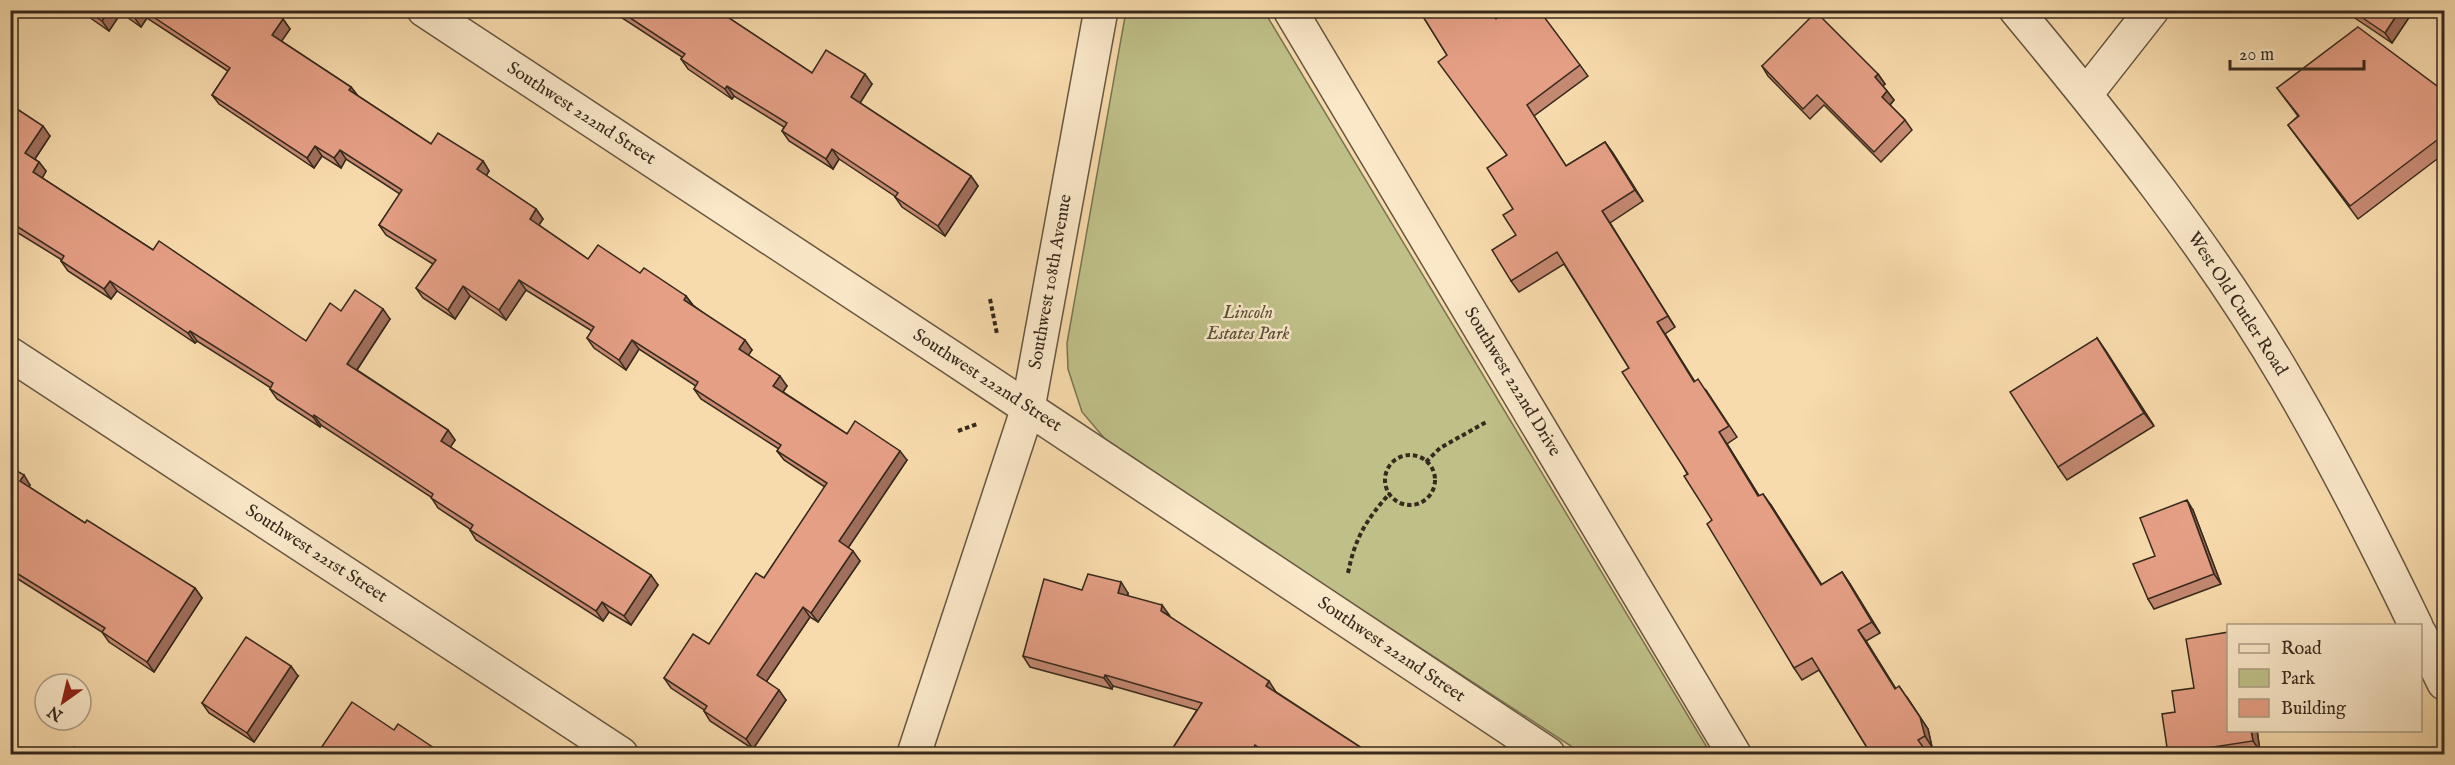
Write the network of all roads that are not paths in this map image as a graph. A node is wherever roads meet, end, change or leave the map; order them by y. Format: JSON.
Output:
{"nodes":[{"id":1,"x":424,"y":10,"type":"edge"},
{"id":2,"x":1101,"y":10,"type":"edge"},
{"id":3,"x":1290,"y":10,"type":"edge"},
{"id":4,"x":2016,"y":10,"type":"edge"},
{"id":5,"x":2152,"y":10,"type":"edge"},
{"id":6,"x":2086,"y":94,"type":"junction"},
{"id":7,"x":10,"y":354,"type":"edge"},
{"id":8,"x":1028,"y":408,"type":"junction"},
{"id":9,"x":2415,"y":624,"type":"edge"},
{"id":10,"x":2422,"y":636,"type":"edge"},
{"id":11,"x":2445,"y":683,"type":"edge"},
{"id":12,"x":621,"y":754,"type":"edge"},
{"id":13,"x":914,"y":754,"type":"edge"},
{"id":14,"x":1548,"y":754,"type":"edge"},
{"id":15,"x":1734,"y":754,"type":"edge"}],
"edges":[{"from":1,"to":8,"type":"street","name":"Southwest 222nd Street"},
{"from":2,"to":8,"type":"street","name":"Southwest 108th Avenue"},
{"from":3,"to":15,"type":"street","name":"Southwest 222nd Drive"},
{"from":4,"to":6,"type":"street","name":"West Old Cutler Road"},
{"from":5,"to":6,"type":"street"},
{"from":6,"to":9,"type":"street","name":"West Old Cutler Road"},
{"from":7,"to":12,"type":"street","name":"Southwest 221st Street"},
{"from":8,"to":13,"type":"street","name":"Southwest 108th Avenue"},
{"from":8,"to":14,"type":"street","name":"Southwest 222nd Street"},
{"from":10,"to":11,"type":"street"}]}
